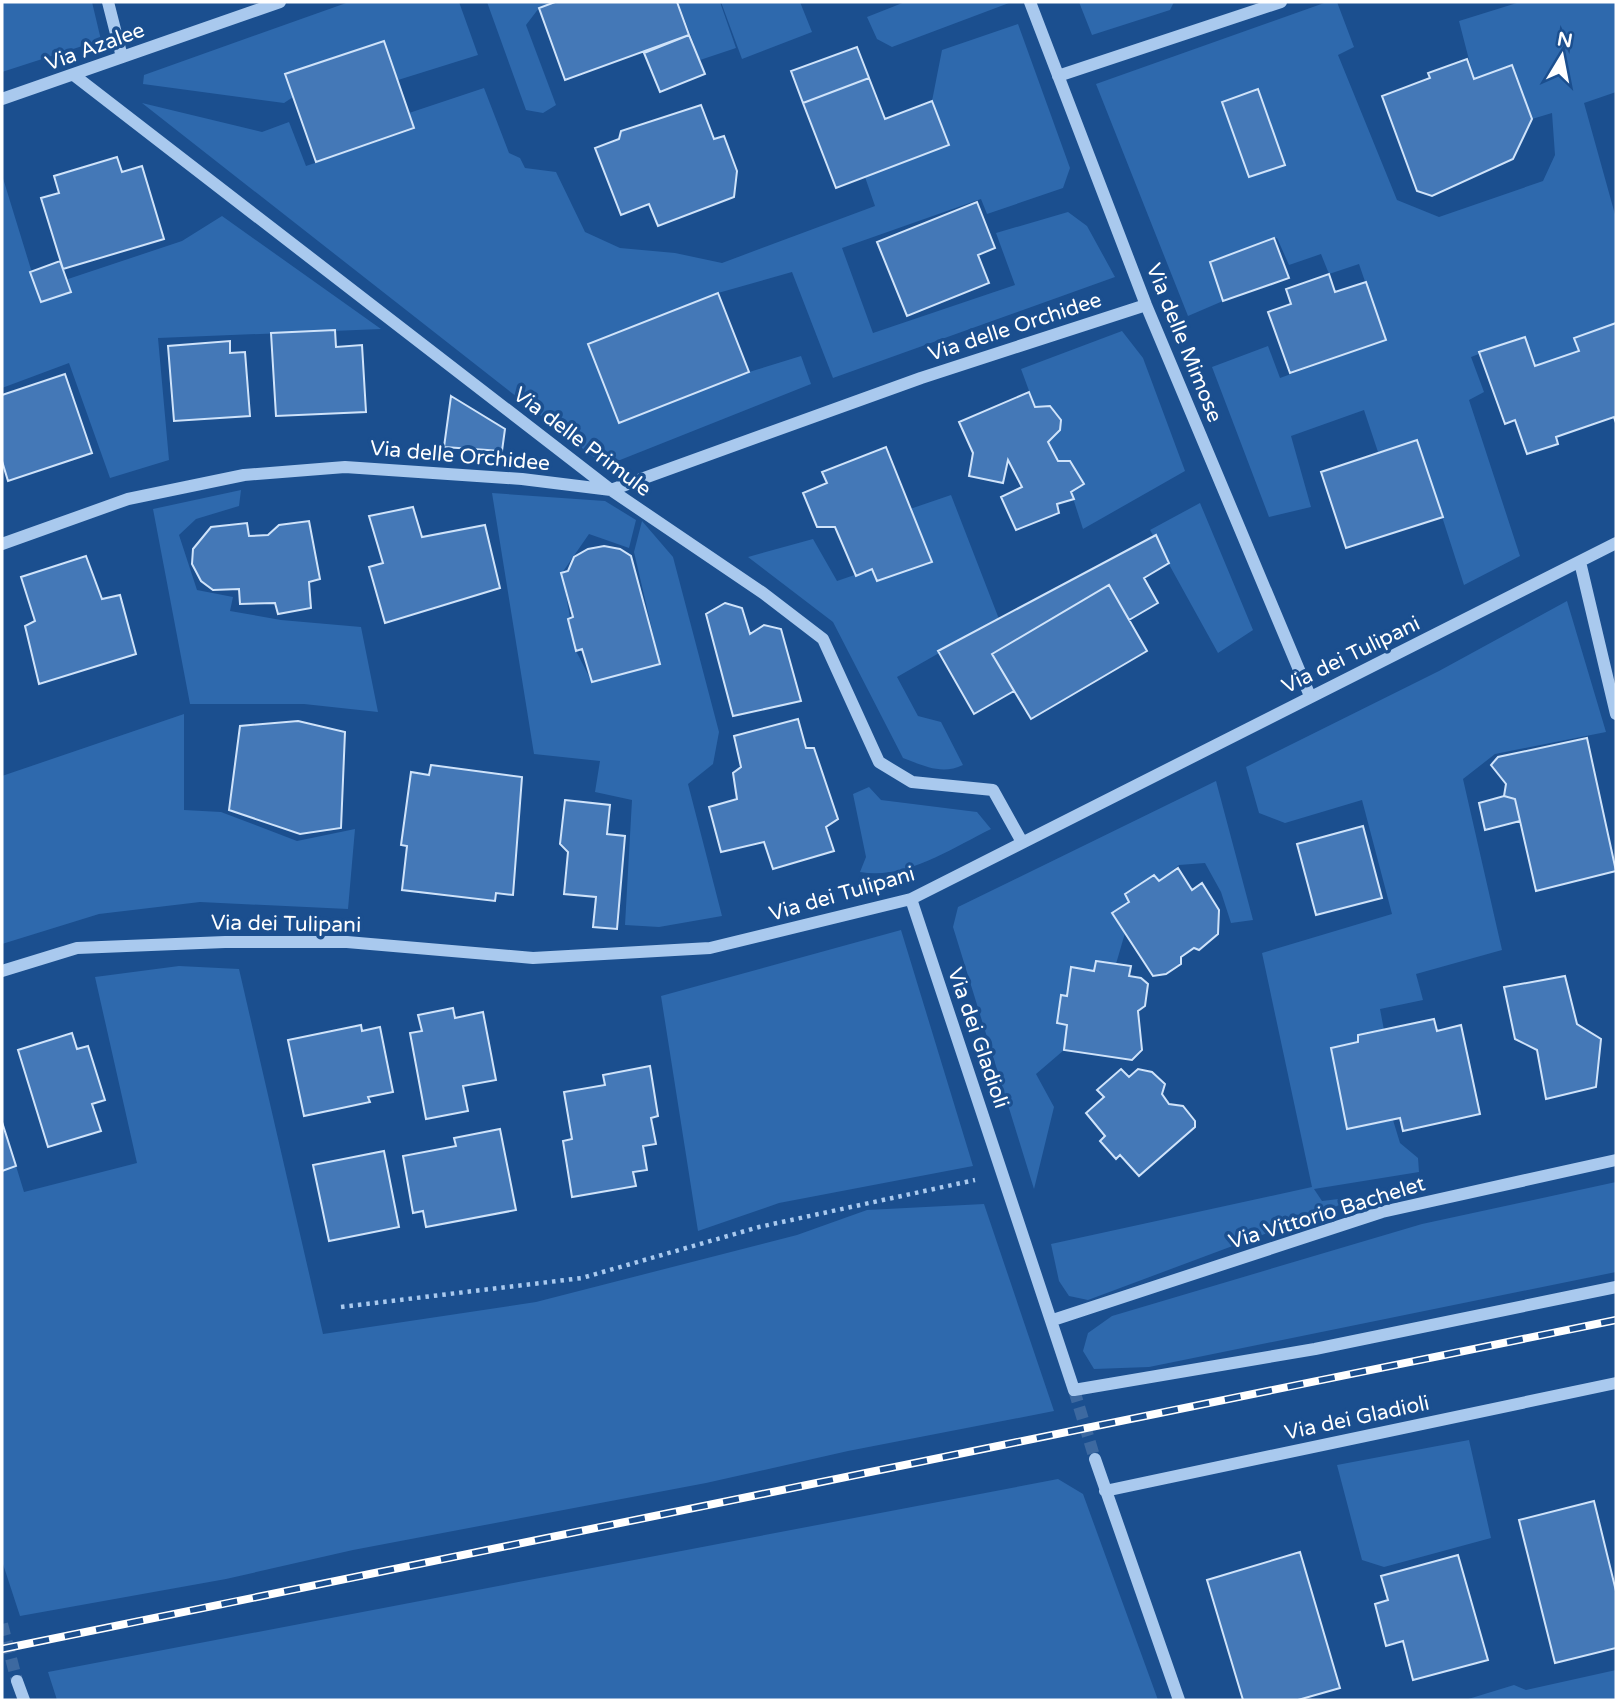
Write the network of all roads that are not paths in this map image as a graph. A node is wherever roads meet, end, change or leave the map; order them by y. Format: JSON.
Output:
{"nodes":[{"id":1,"x":108,"y":2,"type":"edge"},
{"id":2,"x":281,"y":2,"type":"edge"},
{"id":3,"x":1030,"y":2,"type":"edge"},
{"id":4,"x":1281,"y":2,"type":"edge"},
{"id":5,"x":122,"y":57,"type":"junction"},
{"id":6,"x":75,"y":76,"type":"junction"},
{"id":7,"x":1058,"y":76,"type":"junction"},
{"id":8,"x":2,"y":99,"type":"edge"},
{"id":9,"x":1146,"y":305,"type":"junction"},
{"id":10,"x":611,"y":490,"type":"junction"},
{"id":11,"x":1616,"y":543,"type":"edge"},
{"id":12,"x":2,"y":544,"type":"edge"},
{"id":13,"x":1580,"y":562,"type":"junction"},
{"id":14,"x":1310,"y":696,"type":"junction"},
{"id":15,"x":1616,"y":714,"type":"edge"},
{"id":16,"x":1022,"y":842,"type":"junction"},
{"id":17,"x":911,"y":899,"type":"junction"},
{"id":18,"x":2,"y":971,"type":"edge"},
{"id":19,"x":1616,"y":1160,"type":"edge"},
{"id":20,"x":1616,"y":1287,"type":"edge"},
{"id":21,"x":1053,"y":1320,"type":"junction"},
{"id":22,"x":1616,"y":1383,"type":"edge"},
{"id":23,"x":1095,"y":1459,"type":"tunnel mouth"},
{"id":24,"x":1105,"y":1491,"type":"junction"},
{"id":25,"x":17,"y":1681,"type":"tunnel mouth"},
{"id":26,"x":24,"y":1700,"type":"edge"},
{"id":27,"x":1179,"y":1700,"type":"edge"}],
"edges":[{"from":1,"to":5,"type":"street"},
{"from":2,"to":5,"type":"street","name":"Via Azalee"},
{"from":3,"to":7,"type":"street","name":"Via delle Mimose"},
{"from":4,"to":7,"type":"street"},
{"from":5,"to":6,"type":"street","name":"Via Azalee"},
{"from":6,"to":8,"type":"street","name":"Via Azalee"},
{"from":6,"to":10,"type":"street","name":"Via delle Primule"},
{"from":7,"to":9,"type":"street","name":"Via delle Mimose"},
{"from":9,"to":10,"type":"street","name":"Via delle Orchidee"},
{"from":9,"to":14,"type":"street","name":"Via delle Mimose"},
{"from":10,"to":12,"type":"street","name":"Via delle Orchidee"},
{"from":10,"to":16,"type":"street","name":"Via delle Primule"},
{"from":11,"to":13,"type":"street","name":"Via dei Tulipani"},
{"from":13,"to":14,"type":"street","name":"Via dei Tulipani"},
{"from":13,"to":15,"type":"street"},
{"from":14,"to":16,"type":"street","name":"Via dei Tulipani"},
{"from":16,"to":17,"type":"street","name":"Via dei Tulipani"},
{"from":17,"to":18,"type":"street","name":"Via dei Tulipani"},
{"from":17,"to":21,"type":"street","name":"Via dei Gladioli"},
{"from":19,"to":21,"type":"street","name":"Via Vittorio Bachelet"},
{"from":20,"to":21,"type":"street","name":"Via dei Gladioli"},
{"from":22,"to":24,"type":"street","name":"Via dei Gladioli"},
{"from":23,"to":24,"type":"street"},
{"from":24,"to":27,"type":"street"},
{"from":25,"to":26,"type":"street"}]}
